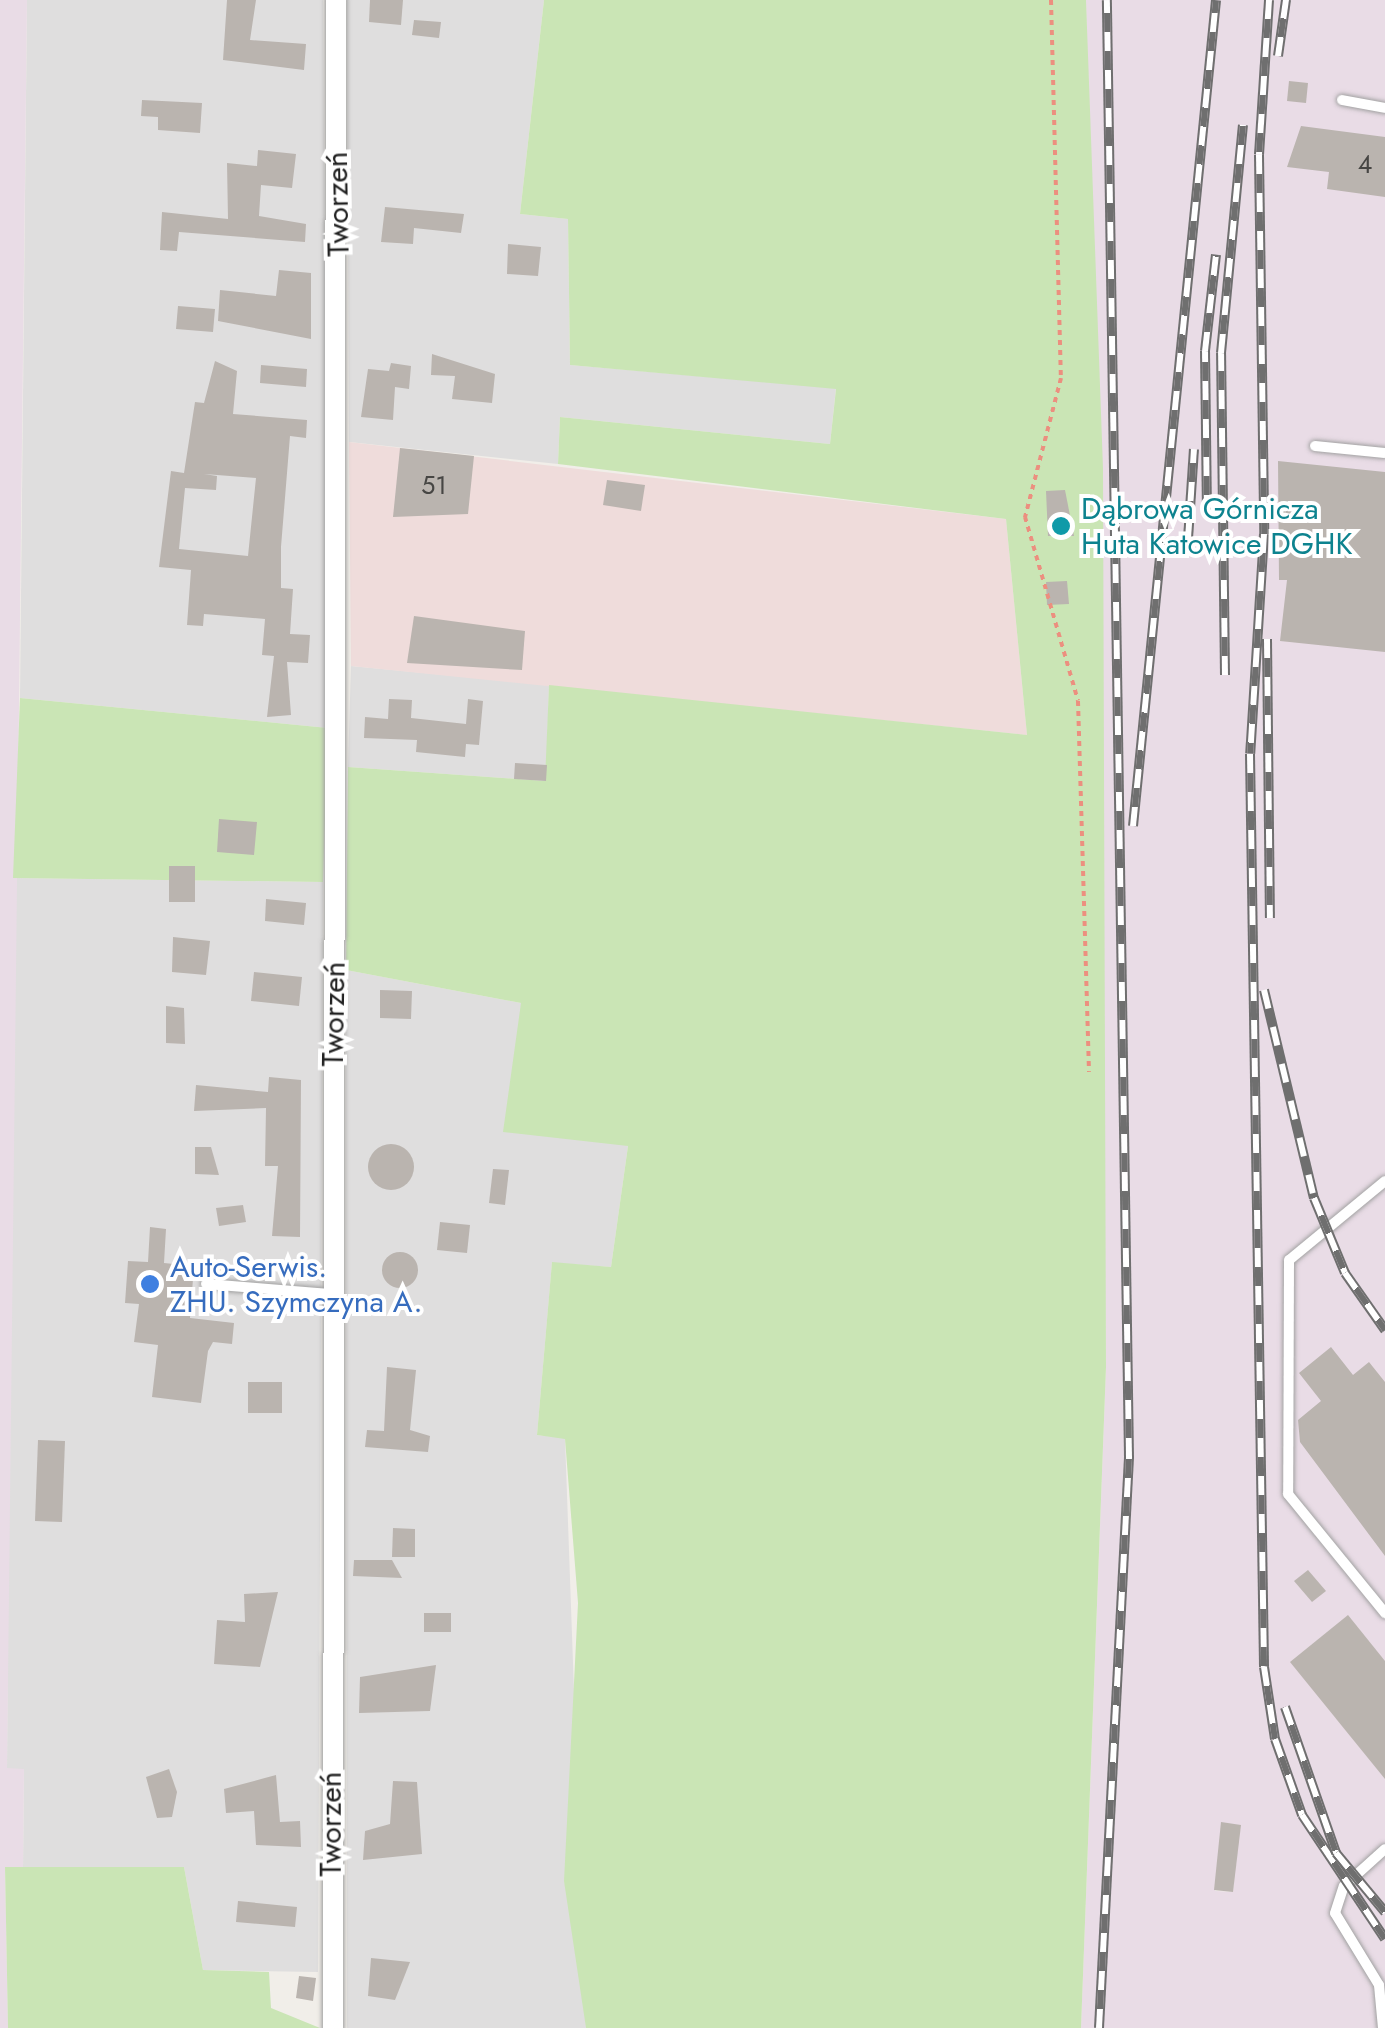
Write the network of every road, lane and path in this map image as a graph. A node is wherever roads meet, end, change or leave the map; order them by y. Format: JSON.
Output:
{"nodes":[{"id":1,"x":336,"y":0,"type":"edge"},
{"id":2,"x":1051,"y":0,"type":"edge"},
{"id":3,"x":1342,"y":100,"type":"dead end"},
{"id":4,"x":1385,"y":108,"type":"edge"},
{"id":5,"x":1316,"y":446,"type":"dead end"},
{"id":6,"x":1385,"y":453,"type":"edge"},
{"id":7,"x":1088,"y":1072,"type":"dead end"},
{"id":8,"x":1385,"y":1181,"type":"edge"},
{"id":9,"x":206,"y":1284,"type":"dead end"},
{"id":10,"x":331,"y":1294,"type":"junction"},
{"id":11,"x":1385,"y":1613,"type":"edge"},
{"id":12,"x":1385,"y":1849,"type":"edge"},
{"id":13,"x":333,"y":2028,"type":"edge"},
{"id":14,"x":1383,"y":2028,"type":"edge"}],
"edges":[{"from":1,"to":10,"type":"street","name":"Tworzeń"},
{"from":2,"to":7,"type":"path"},
{"from":3,"to":4,"type":"lane"},
{"from":5,"to":6,"type":"lane"},
{"from":8,"to":11,"type":"lane"},
{"from":9,"to":10,"type":"lane"},
{"from":10,"to":13,"type":"street","name":"Tworzeń"},
{"from":12,"to":14,"type":"lane"}]}
